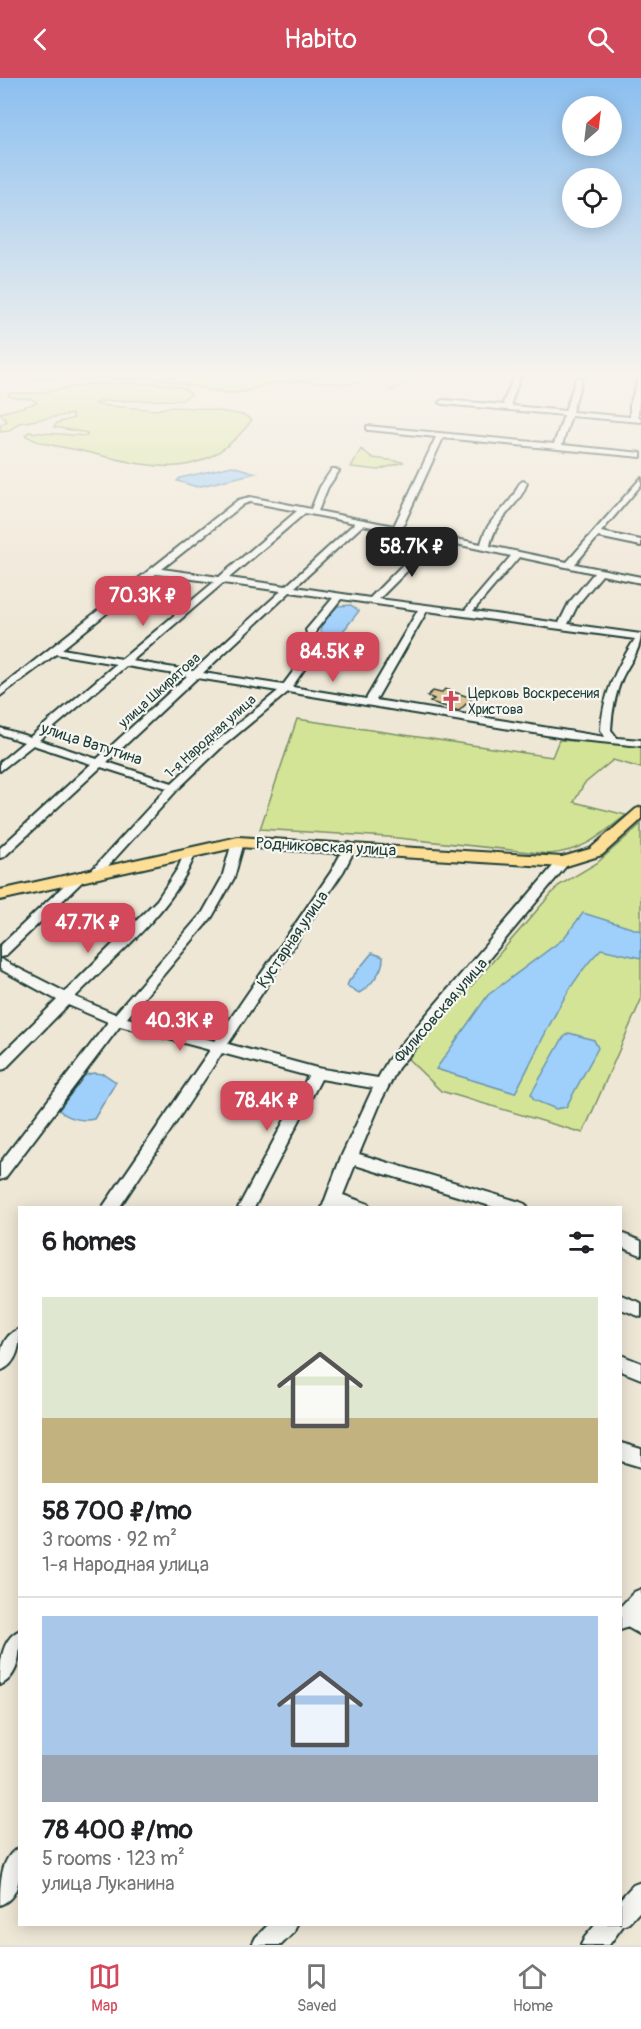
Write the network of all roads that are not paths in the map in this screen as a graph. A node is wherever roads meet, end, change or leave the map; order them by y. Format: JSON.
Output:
{"nodes":[{"id":1,"x":427,"y":464,"type":"edge"},
{"id":2,"x":335,"y":471,"type":"dead end"},
{"id":3,"x":641,"y":480,"type":"edge"},
{"id":4,"x":523,"y":483,"type":"dead end"},
{"id":5,"x":309,"y":510,"type":"junction"},
{"id":6,"x":362,"y":521,"type":"junction"},
{"id":7,"x":397,"y":529,"type":"junction"},
{"id":8,"x":597,"y":534,"type":"junction"},
{"id":9,"x":438,"y":537,"type":"junction"},
{"id":10,"x":641,"y":543,"type":"edge"},
{"id":11,"x":485,"y":547,"type":"junction"},
{"id":12,"x":517,"y":554,"type":"junction"},
{"id":13,"x":569,"y":565,"type":"junction"},
{"id":14,"x":154,"y":571,"type":"junction"},
{"id":15,"x":600,"y":572,"type":"junction"},
{"id":16,"x":221,"y":580,"type":"junction"},
{"id":17,"x":641,"y":580,"type":"edge"},
{"id":18,"x":289,"y":589,"type":"junction"},
{"id":19,"x":339,"y":596,"type":"junction"},
{"id":20,"x":373,"y":600,"type":"junction"},
{"id":21,"x":424,"y":607,"type":"junction"},
{"id":22,"x":468,"y":612,"type":"junction"},
{"id":23,"x":563,"y":626,"type":"junction"},
{"id":24,"x":641,"y":637,"type":"edge"},
{"id":25,"x":52,"y":650,"type":"junction"},
{"id":26,"x":123,"y":663,"type":"junction"},
{"id":27,"x":195,"y":675,"type":"junction"},
{"id":28,"x":285,"y":690,"type":"junction"},
{"id":29,"x":0,"y":693,"type":"edge"},
{"id":30,"x":369,"y":703,"type":"junction"},
{"id":31,"x":0,"y":731,"type":"edge"},
{"id":32,"x":612,"y":739,"type":"junction"},
{"id":33,"x":32,"y":741,"type":"junction"},
{"id":34,"x":641,"y":743,"type":"edge"},
{"id":35,"x":99,"y":763,"type":"junction"},
{"id":36,"x":0,"y":768,"type":"edge"},
{"id":37,"x":174,"y":787,"type":"junction"},
{"id":38,"x":641,"y":812,"type":"edge"},
{"id":39,"x":238,"y":842,"type":"junction"},
{"id":40,"x":350,"y":847,"type":"junction"},
{"id":41,"x":190,"y":852,"type":"junction"},
{"id":42,"x":0,"y":854,"type":"edge"},
{"id":43,"x":563,"y":862,"type":"junction"},
{"id":44,"x":88,"y":874,"type":"junction"},
{"id":45,"x":0,"y":895,"type":"edge"},
{"id":46,"x":0,"y":953,"type":"edge"},
{"id":47,"x":0,"y":963,"type":"edge"},
{"id":48,"x":65,"y":998,"type":"junction"},
{"id":49,"x":117,"y":1020,"type":"junction"},
{"id":50,"x":218,"y":1046,"type":"junction"},
{"id":51,"x":0,"y":1065,"type":"edge"},
{"id":52,"x":317,"y":1072,"type":"junction"},
{"id":53,"x":381,"y":1084,"type":"junction"},
{"id":54,"x":349,"y":1157,"type":"junction"},
{"id":55,"x":0,"y":1174,"type":"edge"},
{"id":56,"x":332,"y":1203,"type":"edge"},
{"id":57,"x":111,"y":1206,"type":"edge"},
{"id":58,"x":247,"y":1206,"type":"edge"},
{"id":59,"x":351,"y":1206,"type":"edge"},
{"id":60,"x":513,"y":1206,"type":"edge"},
{"id":61,"x":622,"y":1240,"type":"edge"},
{"id":62,"x":641,"y":1248,"type":"edge"},
{"id":63,"x":622,"y":1302,"type":"edge"},
{"id":64,"x":641,"y":1310,"type":"edge"},
{"id":65,"x":18,"y":1339,"type":"edge"},
{"id":66,"x":0,"y":1363,"type":"edge"},
{"id":67,"x":622,"y":1363,"type":"edge"},
{"id":68,"x":641,"y":1371,"type":"edge"},
{"id":69,"x":622,"y":1452,"type":"edge"},
{"id":70,"x":641,"y":1458,"type":"edge"},
{"id":71,"x":641,"y":1599,"type":"edge"},
{"id":72,"x":629,"y":1620,"type":"edge"},
{"id":73,"x":18,"y":1644,"type":"edge"},
{"id":74,"x":0,"y":1675,"type":"edge"},
{"id":75,"x":18,"y":1862,"type":"edge"},
{"id":76,"x":641,"y":1893,"type":"edge"},
{"id":77,"x":0,"y":1894,"type":"edge"},
{"id":78,"x":622,"y":1914,"type":"edge"},
{"id":79,"x":284,"y":1926,"type":"edge"},
{"id":80,"x":610,"y":1926,"type":"edge"},
{"id":81,"x":264,"y":1945,"type":"edge"},
{"id":82,"x":593,"y":1945,"type":"edge"}],
"edges":[{"from":1,"to":7,"type":"street"},
{"from":2,"to":5,"type":"street"},
{"from":3,"to":8,"type":"street"},
{"from":4,"to":11,"type":"street"},
{"from":5,"to":6,"type":"street"},
{"from":5,"to":14,"type":"street"},
{"from":5,"to":16,"type":"street"},
{"from":6,"to":7,"type":"street"},
{"from":6,"to":18,"type":"street","name":"улица Шкирятова"},
{"from":7,"to":9,"type":"street"},
{"from":8,"to":10,"type":"street"},
{"from":8,"to":13,"type":"street"},
{"from":9,"to":11,"type":"street"},
{"from":9,"to":20,"type":"street"},
{"from":11,"to":12,"type":"street"},
{"from":12,"to":13,"type":"street"},
{"from":12,"to":22,"type":"street"},
{"from":13,"to":15,"type":"street"},
{"from":14,"to":16,"type":"street"},
{"from":14,"to":25,"type":"street"},
{"from":15,"to":17,"type":"street"},
{"from":15,"to":23,"type":"street"},
{"from":16,"to":18,"type":"street"},
{"from":16,"to":26,"type":"street"},
{"from":18,"to":19,"type":"street"},
{"from":18,"to":27,"type":"street","name":"улица Шкирятова"},
{"from":19,"to":20,"type":"street"},
{"from":19,"to":28,"type":"street","name":"1-я Народная улица"},
{"from":20,"to":21,"type":"street"},
{"from":21,"to":22,"type":"street"},
{"from":21,"to":30,"type":"street"},
{"from":22,"to":23,"type":"street"},
{"from":23,"to":24,"type":"street"},
{"from":24,"to":32,"type":"street"},
{"from":25,"to":26,"type":"street"},
{"from":25,"to":29,"type":"street"},
{"from":26,"to":27,"type":"street"},
{"from":26,"to":33,"type":"street"},
{"from":27,"to":28,"type":"street"},
{"from":27,"to":35,"type":"street","name":"улица Шкирятова"},
{"from":28,"to":30,"type":"street"},
{"from":28,"to":37,"type":"street","name":"1-я Народная улица"},
{"from":30,"to":32,"type":"street"},
{"from":31,"to":33,"type":"street","name":"улица Ватутина"},
{"from":32,"to":34,"type":"street"},
{"from":33,"to":35,"type":"street","name":"улица Ватутина"},
{"from":33,"to":36,"type":"street"},
{"from":35,"to":37,"type":"street","name":"улица Ватутина"},
{"from":35,"to":42,"type":"street","name":"улица Шкирятова"},
{"from":37,"to":44,"type":"street","name":"1-я Народная улица"},
{"from":38,"to":43,"type":"main road","name":"Родниковская улица"},
{"from":39,"to":40,"type":"main road","name":"Родниковская улица"},
{"from":39,"to":41,"type":"main road","name":"Родниковская улица"},
{"from":39,"to":49,"type":"street"},
{"from":40,"to":43,"type":"main road","name":"Родниковская улица"},
{"from":40,"to":50,"type":"street","name":"Кустарная улица"},
{"from":41,"to":44,"type":"main road","name":"Родниковская улица"},
{"from":41,"to":48,"type":"street"},
{"from":43,"to":53,"type":"street","name":"Филисовская улица"},
{"from":44,"to":45,"type":"main road","name":"Родниковская улица"},
{"from":44,"to":46,"type":"street","name":"1-я Народная улица"},
{"from":47,"to":48,"type":"street"},
{"from":48,"to":49,"type":"street"},
{"from":48,"to":51,"type":"street"},
{"from":49,"to":50,"type":"street"},
{"from":49,"to":55,"type":"street"},
{"from":50,"to":52,"type":"street"},
{"from":50,"to":57,"type":"street","name":"Кустарная улица"},
{"from":52,"to":53,"type":"street"},
{"from":52,"to":58,"type":"street"},
{"from":53,"to":54,"type":"street","name":"Филисовская улица"},
{"from":54,"to":56,"type":"street","name":"Филисовская улица"},
{"from":54,"to":60,"type":"street"},
{"from":56,"to":59,"type":"street"},
{"from":61,"to":62,"type":"street"},
{"from":63,"to":64,"type":"street"},
{"from":65,"to":66,"type":"street"},
{"from":67,"to":68,"type":"street"},
{"from":69,"to":70,"type":"street"},
{"from":71,"to":72,"type":"street"},
{"from":73,"to":74,"type":"street"},
{"from":75,"to":77,"type":"street"},
{"from":76,"to":78,"type":"street"},
{"from":79,"to":81,"type":"street"},
{"from":80,"to":82,"type":"street"}]}
